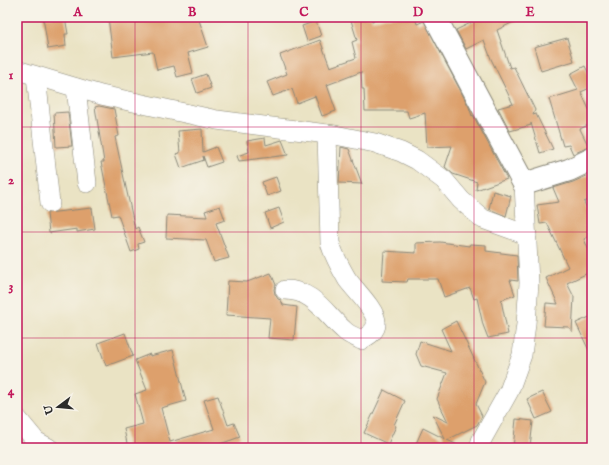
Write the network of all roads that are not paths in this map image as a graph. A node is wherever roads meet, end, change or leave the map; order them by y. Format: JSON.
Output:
{"nodes":[{"id":1,"x":434,"y":17,"type":"edge"},
{"id":2,"x":17,"y":70,"type":"edge"},
{"id":3,"x":36,"y":76,"type":"junction"},
{"id":4,"x":76,"y":88,"type":"junction"},
{"id":5,"x":327,"y":134,"type":"junction"},
{"id":6,"x":592,"y":159,"type":"edge"},
{"id":7,"x":87,"y":183,"type":"dead end"},
{"id":8,"x":524,"y":184,"type":"junction"},
{"id":9,"x":50,"y":203,"type":"dead end"},
{"id":10,"x":527,"y":235,"type":"junction"},
{"id":11,"x":284,"y":290,"type":"dead end"},
{"id":12,"x":17,"y":418,"type":"edge"},
{"id":13,"x":49,"y":448,"type":"edge"},
{"id":14,"x":479,"y":448,"type":"edge"}],
"edges":[{"from":1,"to":8,"type":"street"},
{"from":2,"to":3,"type":"street"},
{"from":3,"to":4,"type":"street"},
{"from":3,"to":9,"type":"street"},
{"from":4,"to":5,"type":"street"},
{"from":4,"to":7,"type":"street"},
{"from":5,"to":10,"type":"street"},
{"from":5,"to":11,"type":"street"},
{"from":6,"to":8,"type":"street"},
{"from":8,"to":10,"type":"street"},
{"from":10,"to":14,"type":"street"},
{"from":12,"to":13,"type":"street"}]}
